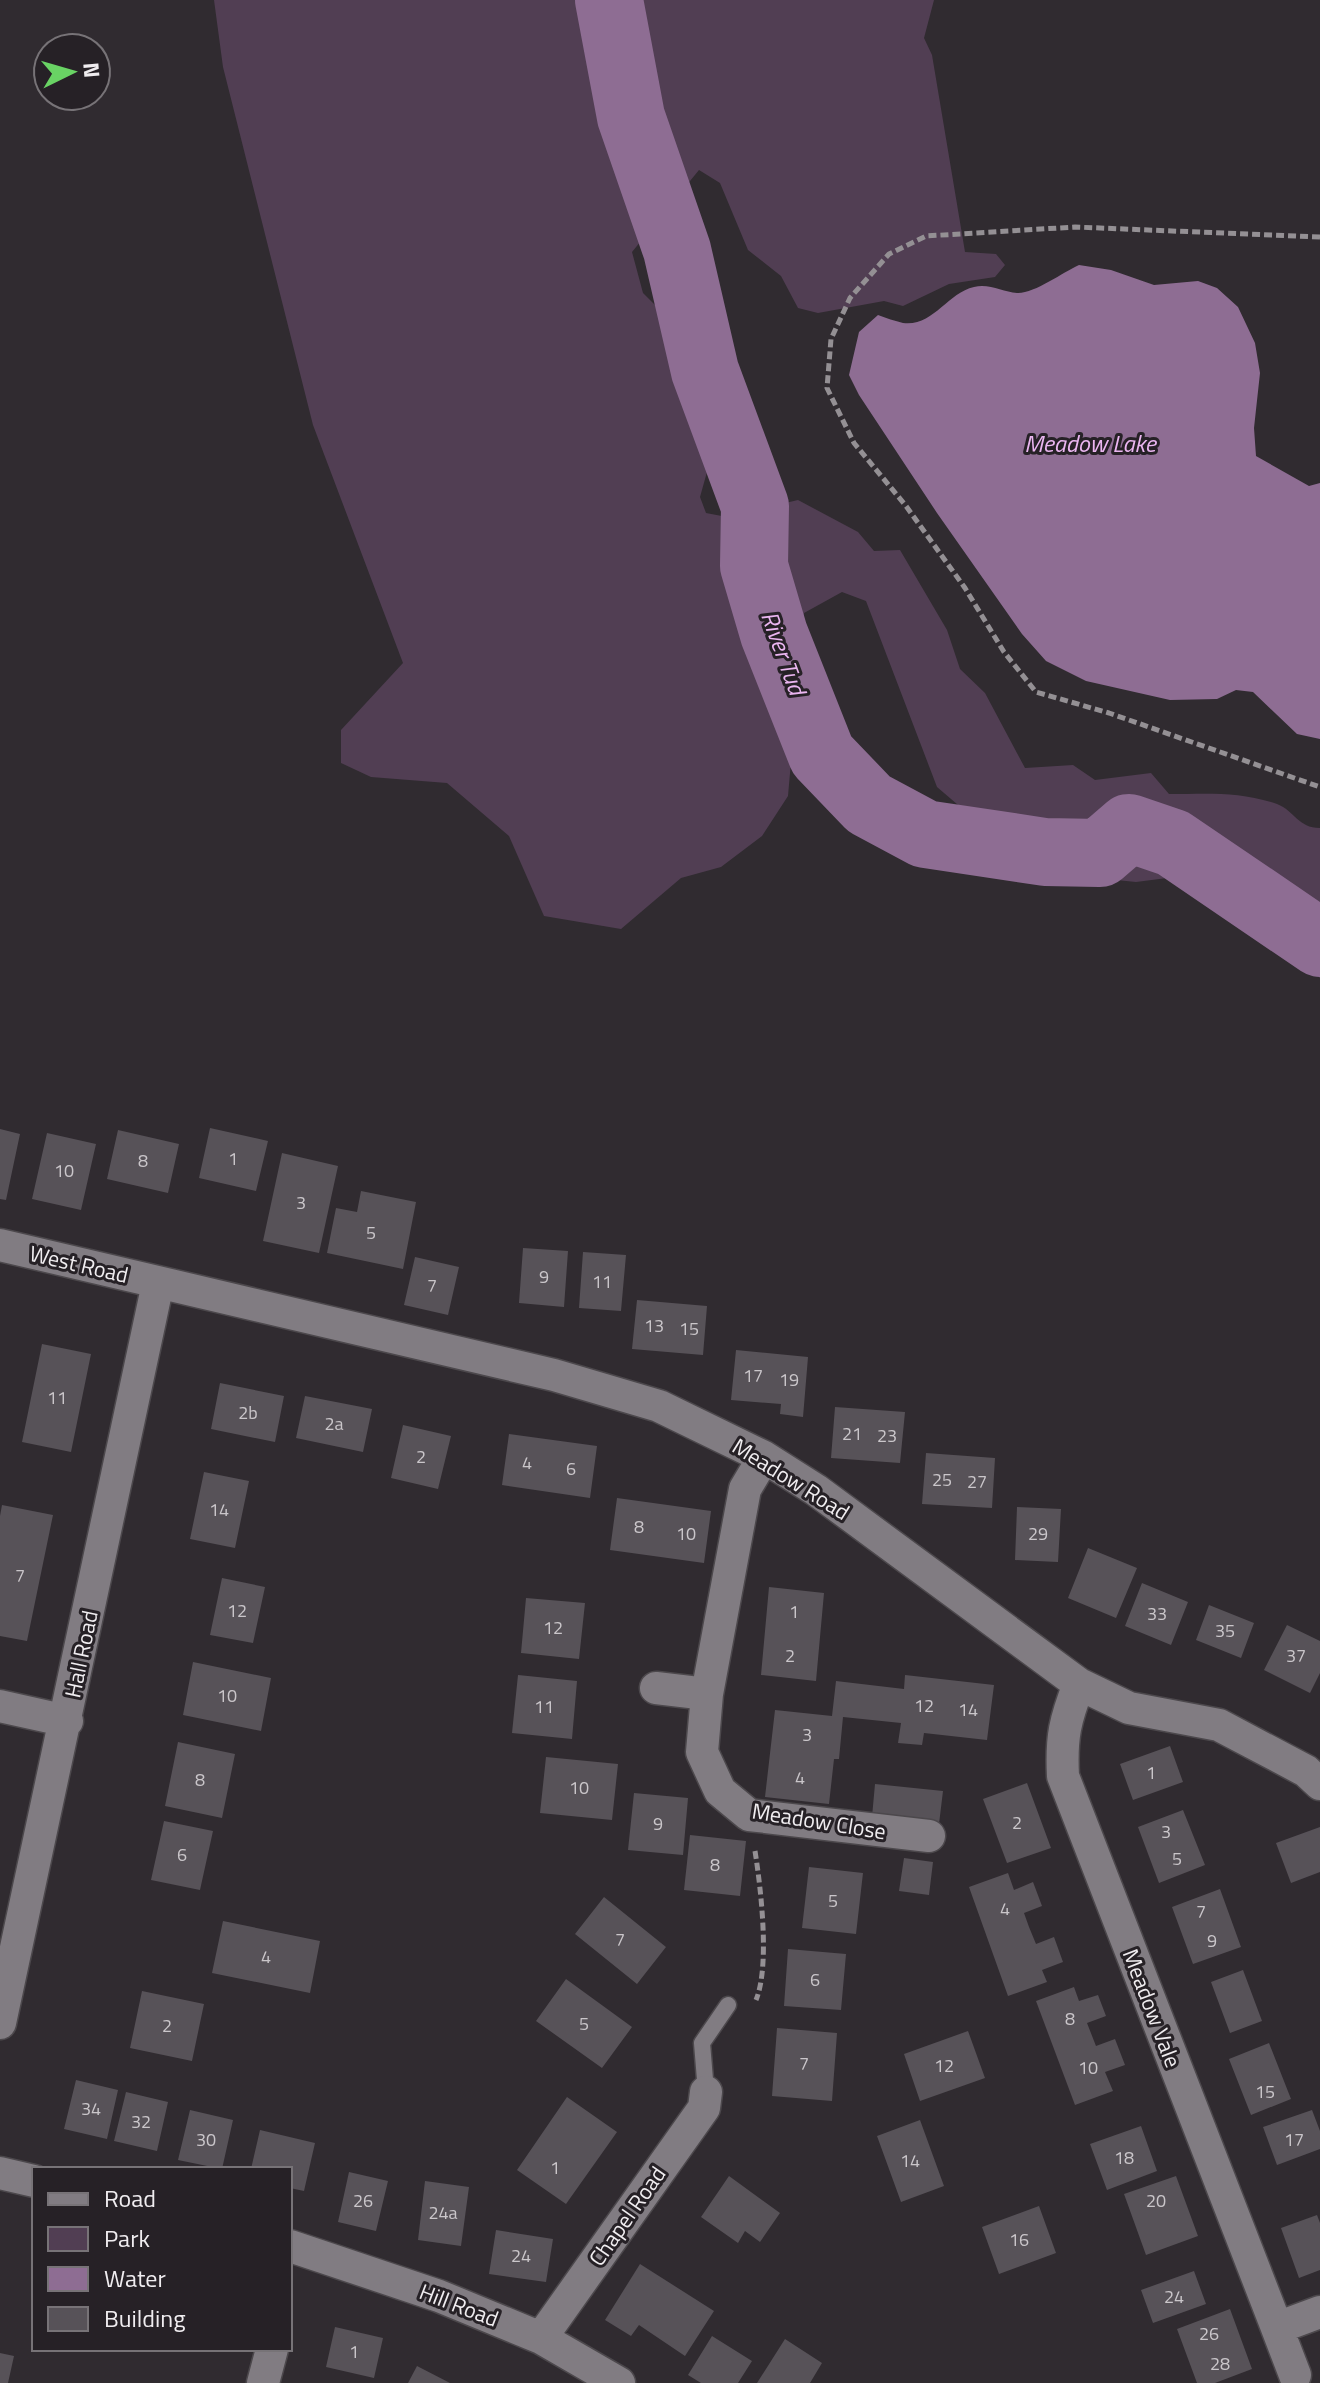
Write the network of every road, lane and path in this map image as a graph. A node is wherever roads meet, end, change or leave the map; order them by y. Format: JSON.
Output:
{"nodes":[{"id":1,"x":1320,"y":237,"type":"edge"},
{"id":2,"x":1320,"y":787,"type":"edge"},
{"id":3,"x":0,"y":1245,"type":"edge"},
{"id":4,"x":158,"y":1283,"type":"junction"},
{"id":5,"x":764,"y":1457,"type":"junction"},
{"id":6,"x":1079,"y":1684,"type":"junction"},
{"id":7,"x":656,"y":1688,"type":"dead end"},
{"id":8,"x":707,"y":1694,"type":"junction"},
{"id":9,"x":0,"y":1706,"type":"edge"},
{"id":10,"x":67,"y":1721,"type":"junction"},
{"id":11,"x":1320,"y":1784,"type":"edge"},
{"id":12,"x":749,"y":1815,"type":"junction"},
{"id":13,"x":929,"y":1836,"type":"dead end"},
{"id":14,"x":755,"y":2003,"type":"dead end"},
{"id":15,"x":728,"y":2005,"type":"dead end"},
{"id":16,"x":0,"y":2023,"type":"edge"},
{"id":17,"x":706,"y":2092,"type":"joint"},
{"id":18,"x":0,"y":2173,"type":"edge"},
{"id":19,"x":32,"y":2181,"type":"edge"},
{"id":20,"x":292,"y":2256,"type":"edge"},
{"id":21,"x":1320,"y":2312,"type":"edge"},
{"id":22,"x":1277,"y":2328,"type":"junction"},
{"id":23,"x":541,"y":2338,"type":"junction"},
{"id":24,"x":271,"y":2351,"type":"edge"},
{"id":25,"x":1297,"y":2379,"type":"edge"},
{"id":26,"x":263,"y":2383,"type":"edge"},
{"id":27,"x":619,"y":2383,"type":"edge"}],
"edges":[{"from":1,"to":2,"type":"path"},
{"from":3,"to":4,"type":"street","name":"West Road"},
{"from":4,"to":5,"type":"street","name":"Meadow Road"},
{"from":4,"to":10,"type":"street","name":"Hall Road"},
{"from":5,"to":6,"type":"street","name":"Meadow Road"},
{"from":5,"to":8,"type":"street","name":"Meadow Close"},
{"from":6,"to":11,"type":"street","name":"Meadow Road"},
{"from":6,"to":22,"type":"street","name":"Meadow Vale"},
{"from":7,"to":8,"type":"street"},
{"from":8,"to":12,"type":"street","name":"Meadow Close"},
{"from":9,"to":10,"type":"street"},
{"from":10,"to":16,"type":"street","name":"Hall Road"},
{"from":12,"to":13,"type":"street","name":"Meadow Close"},
{"from":12,"to":14,"type":"path"},
{"from":15,"to":17,"type":"lane"},
{"from":17,"to":23,"type":"street","name":"Chapel Road"},
{"from":18,"to":19,"type":"street"},
{"from":20,"to":23,"type":"street","name":"Hill Road"},
{"from":21,"to":22,"type":"street"},
{"from":22,"to":25,"type":"street","name":"Meadow Vale"},
{"from":23,"to":27,"type":"street","name":"Hill Road"},
{"from":24,"to":26,"type":"street"}]}
